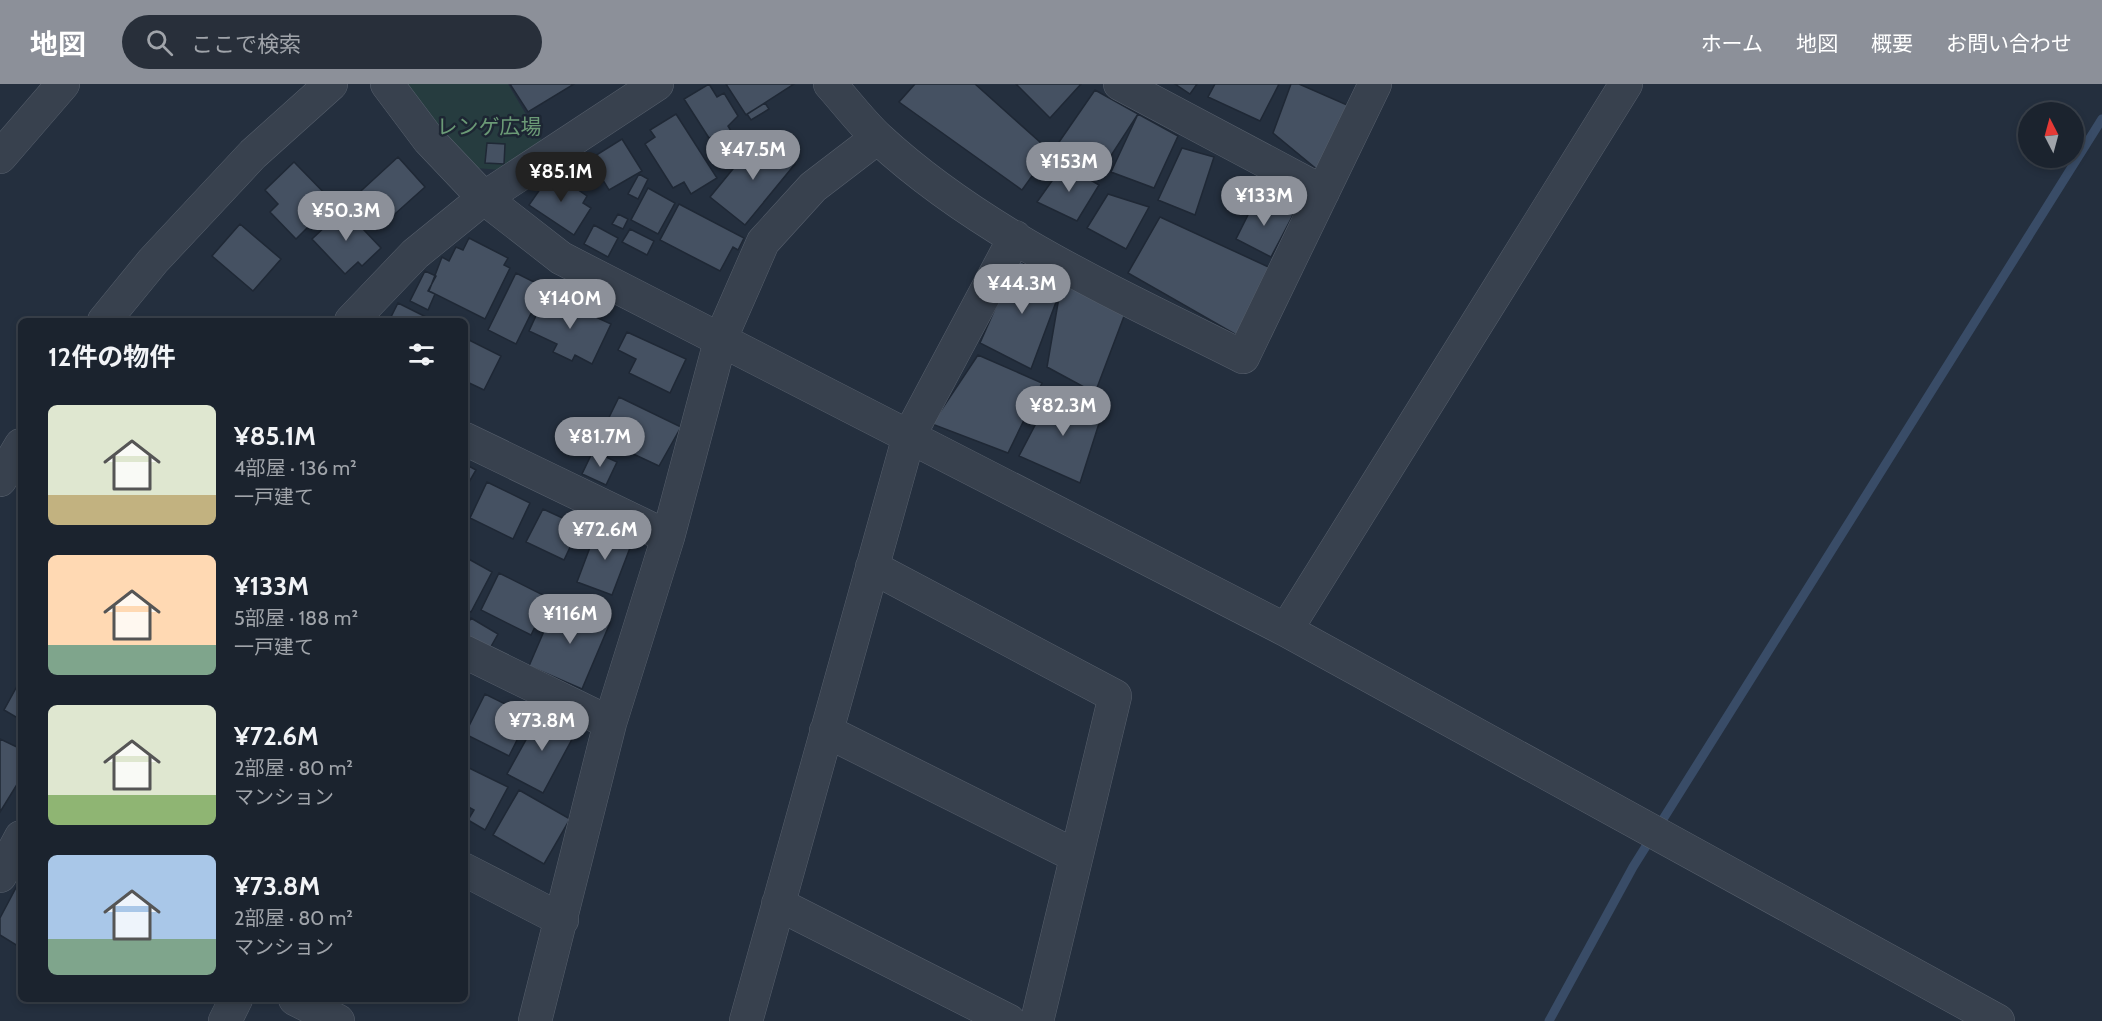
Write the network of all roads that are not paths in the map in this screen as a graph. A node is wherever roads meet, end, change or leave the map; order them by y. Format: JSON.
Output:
{"nodes":[{"id":1,"x":63,"y":84,"type":"edge"},
{"id":2,"x":331,"y":84,"type":"edge"},
{"id":3,"x":387,"y":84,"type":"edge"},
{"id":4,"x":657,"y":84,"type":"edge"},
{"id":5,"x":830,"y":84,"type":"edge"},
{"id":6,"x":1120,"y":84,"type":"edge"},
{"id":7,"x":1375,"y":84,"type":"edge"},
{"id":8,"x":1626,"y":84,"type":"edge"},
{"id":9,"x":877,"y":138,"type":"junction"},
{"id":10,"x":0,"y":157,"type":"edge"},
{"id":11,"x":1323,"y":192,"type":"junction"},
{"id":12,"x":484,"y":198,"type":"junction"},
{"id":13,"x":1015,"y":237,"type":"junction"},
{"id":14,"x":106,"y":318,"type":"edge"},
{"id":15,"x":354,"y":318,"type":"edge"},
{"id":16,"x":721,"y":339,"type":"junction"},
{"id":17,"x":909,"y":436,"type":"junction"},
{"id":18,"x":468,"y":440,"type":"edge"},
{"id":19,"x":18,"y":450,"type":"edge"},
{"id":20,"x":0,"y":480,"type":"edge"},
{"id":21,"x":668,"y":537,"type":"junction"},
{"id":22,"x":872,"y":567,"type":"junction"},
{"id":23,"x":1286,"y":630,"type":"junction"},
{"id":24,"x":468,"y":653,"type":"edge"},
{"id":25,"x":610,"y":723,"type":"junction"},
{"id":26,"x":826,"y":731,"type":"junction"},
{"id":27,"x":1076,"y":856,"type":"junction"},
{"id":28,"x":468,"y":872,"type":"edge"},
{"id":29,"x":778,"y":904,"type":"junction"},
{"id":30,"x":562,"y":920,"type":"junction"},
{"id":31,"x":234,"y":1002,"type":"edge"},
{"id":32,"x":301,"y":1002,"type":"edge"},
{"id":33,"x":225,"y":1021,"type":"edge"},
{"id":34,"x":339,"y":1021,"type":"edge"},
{"id":35,"x":535,"y":1021,"type":"edge"},
{"id":36,"x":746,"y":1021,"type":"edge"},
{"id":37,"x":1009,"y":1021,"type":"edge"},
{"id":38,"x":1037,"y":1021,"type":"edge"},
{"id":39,"x":1998,"y":1021,"type":"edge"}],
"edges":[{"from":1,"to":10,"type":"street"},
{"from":2,"to":14,"type":"street"},
{"from":3,"to":12,"type":"street"},
{"from":4,"to":12,"type":"street"},
{"from":5,"to":9,"type":"street"},
{"from":6,"to":11,"type":"street"},
{"from":7,"to":11,"type":"street"},
{"from":8,"to":23,"type":"street"},
{"from":9,"to":13,"type":"street"},
{"from":9,"to":16,"type":"street"},
{"from":11,"to":13,"type":"street"},
{"from":12,"to":15,"type":"street"},
{"from":12,"to":16,"type":"street"},
{"from":13,"to":17,"type":"street"},
{"from":16,"to":17,"type":"street"},
{"from":16,"to":21,"type":"street"},
{"from":17,"to":22,"type":"street"},
{"from":17,"to":23,"type":"street"},
{"from":18,"to":21,"type":"street"},
{"from":19,"to":20,"type":"street"},
{"from":21,"to":25,"type":"street"},
{"from":22,"to":26,"type":"street"},
{"from":22,"to":27,"type":"street"},
{"from":23,"to":39,"type":"street"},
{"from":24,"to":25,"type":"street"},
{"from":25,"to":30,"type":"street"},
{"from":26,"to":27,"type":"street"},
{"from":26,"to":29,"type":"street"},
{"from":27,"to":38,"type":"street"},
{"from":28,"to":30,"type":"street"},
{"from":29,"to":36,"type":"street"},
{"from":29,"to":37,"type":"street"},
{"from":30,"to":35,"type":"street"},
{"from":31,"to":33,"type":"street"},
{"from":32,"to":34,"type":"street"}]}
